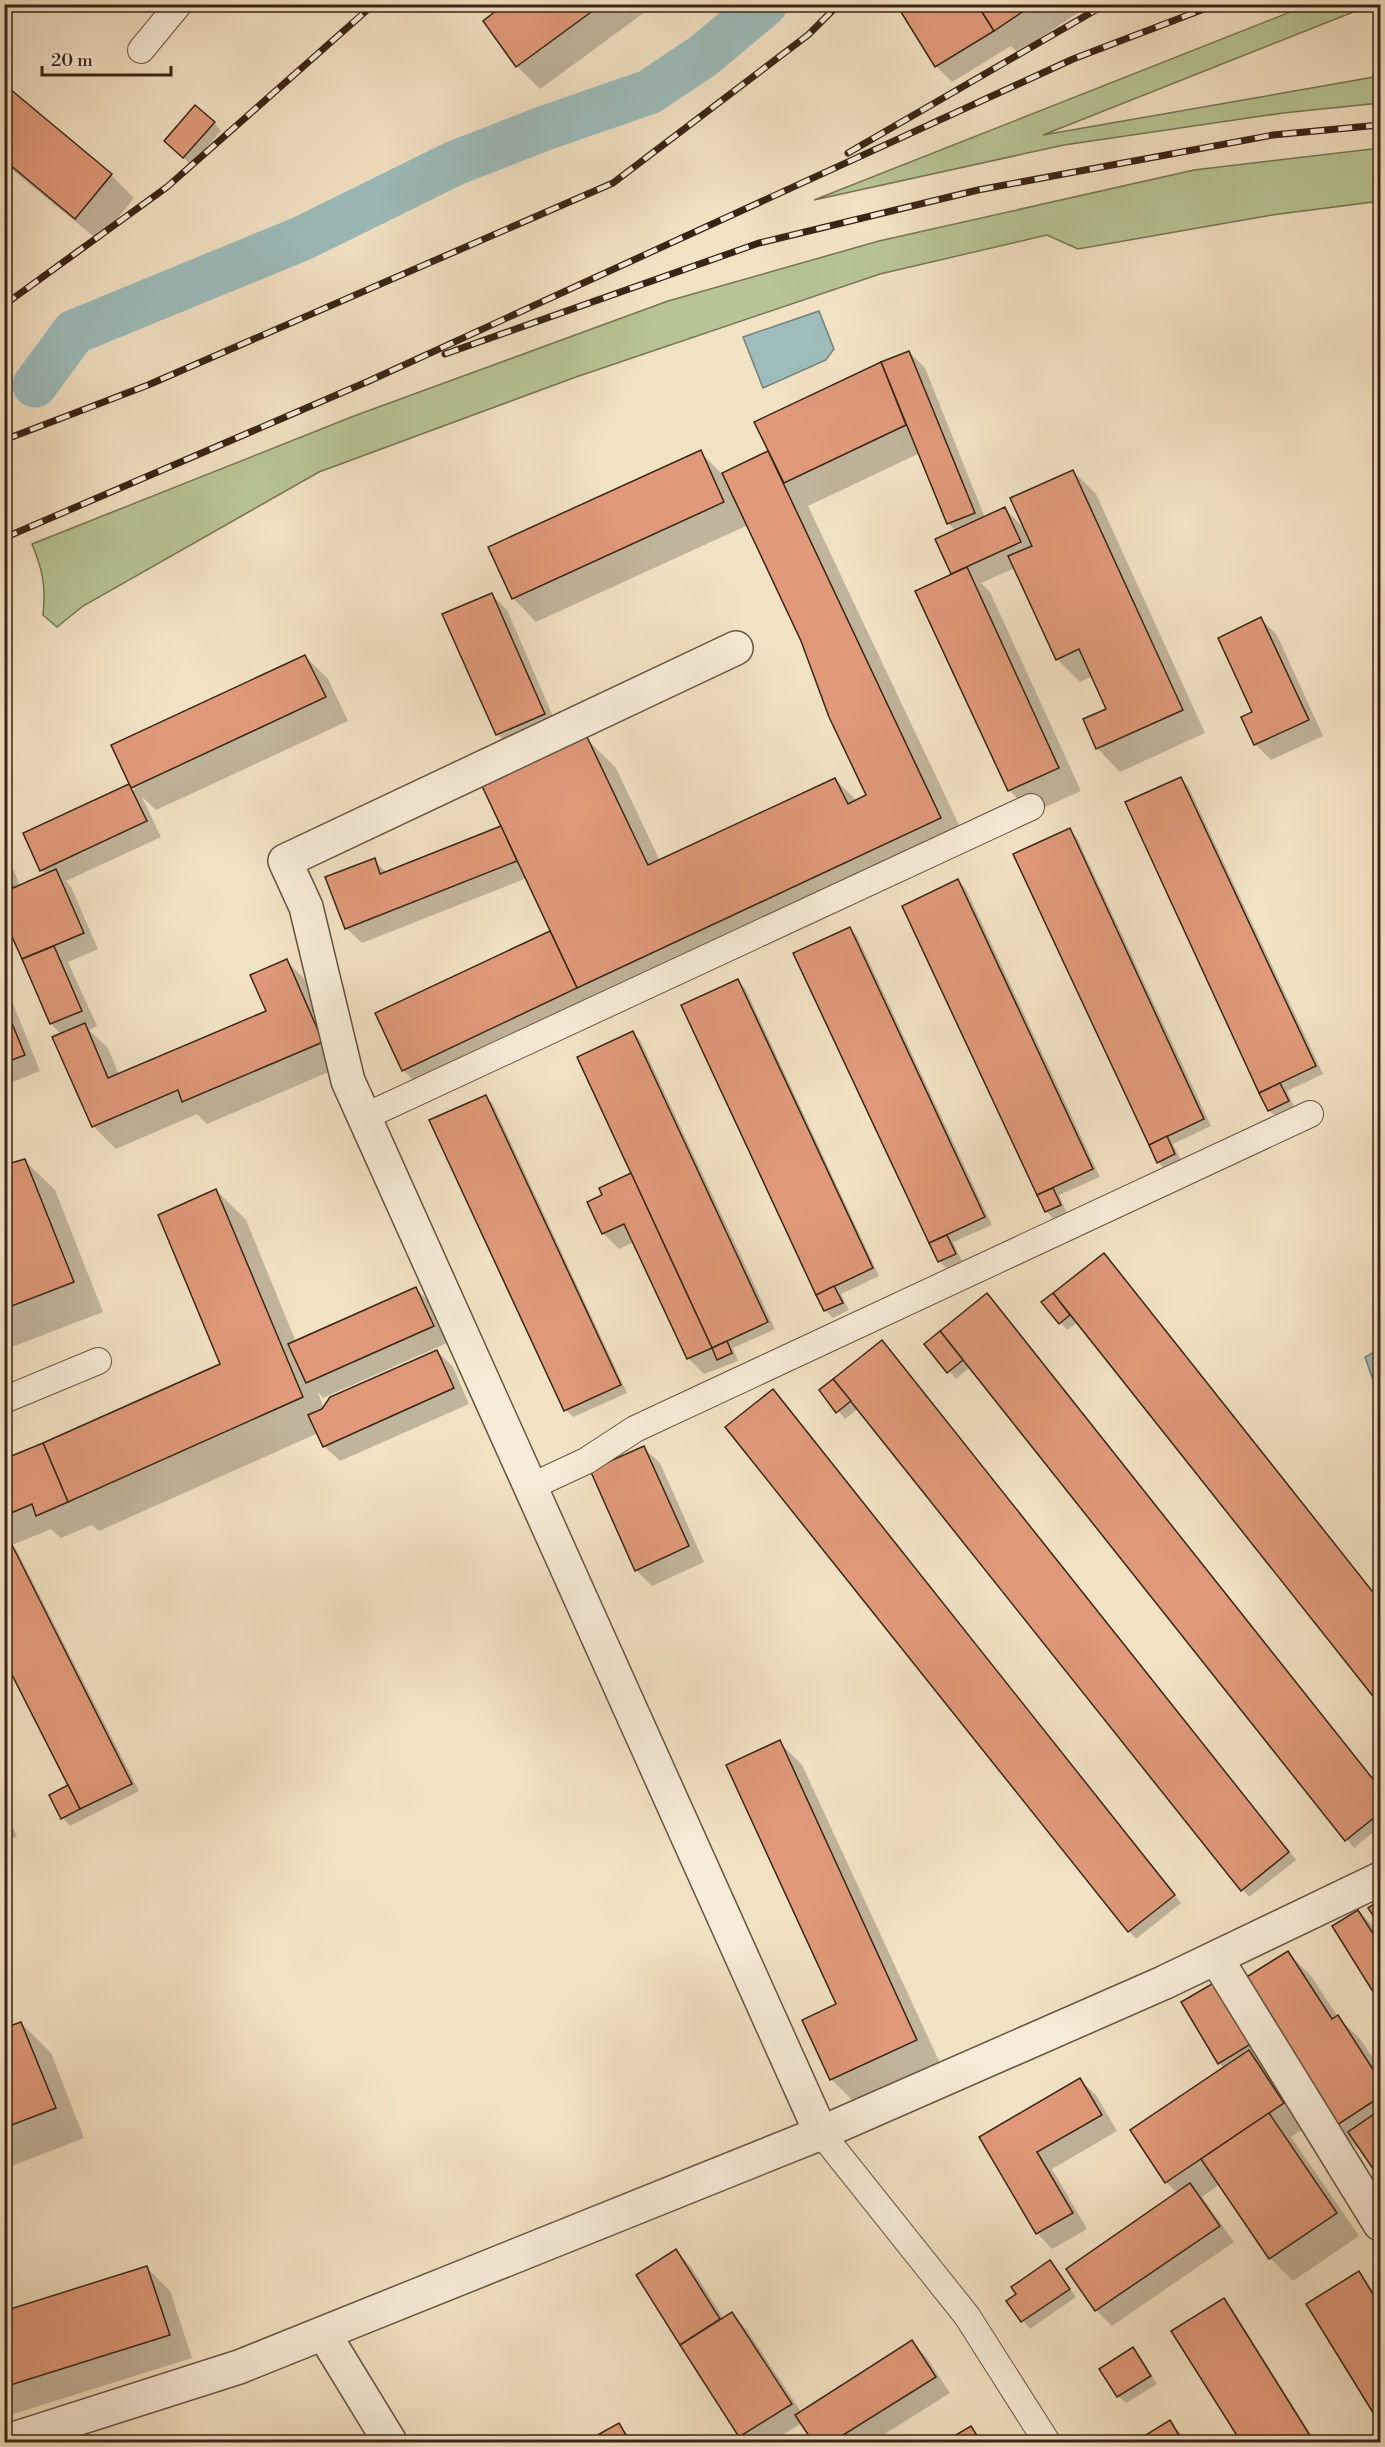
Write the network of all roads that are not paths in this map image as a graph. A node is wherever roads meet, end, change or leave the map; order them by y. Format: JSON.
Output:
{"nodes":[{"id":1,"x":179,"y":4,"type":"edge"},
{"id":2,"x":141,"y":50,"type":"dead end"},
{"id":3,"x":736,"y":648,"type":"dead end"},
{"id":4,"x":1031,"y":807,"type":"dead end"},
{"id":5,"x":1310,"y":1114,"type":"dead end"},
{"id":6,"x":364,"y":1117,"type":"junction"},
{"id":7,"x":98,"y":1361,"type":"dead end"},
{"id":8,"x":4,"y":1400,"type":"edge"},
{"id":9,"x":530,"y":1487,"type":"junction"},
{"id":10,"x":1380,"y":1880,"type":"edge"},
{"id":11,"x":1216,"y":1958,"type":"junction"},
{"id":12,"x":821,"y":2133,"type":"junction"},
{"id":13,"x":1380,"y":2224,"type":"edge"},
{"id":14,"x":324,"y":2334,"type":"junction"},
{"id":15,"x":4,"y":2442,"type":"edge"},
{"id":16,"x":390,"y":2442,"type":"edge"},
{"id":17,"x":1047,"y":2442,"type":"edge"}],
"edges":[{"from":1,"to":2,"type":"lane"},
{"from":3,"to":6,"type":"street"},
{"from":4,"to":6,"type":"lane"},
{"from":5,"to":9,"type":"lane"},
{"from":6,"to":9,"type":"street"},
{"from":7,"to":8,"type":"lane"},
{"from":9,"to":12,"type":"street"},
{"from":10,"to":11,"type":"street"},
{"from":11,"to":12,"type":"street"},
{"from":11,"to":13,"type":"street"},
{"from":12,"to":14,"type":"street"},
{"from":12,"to":17,"type":"lane"},
{"from":14,"to":15,"type":"street"},
{"from":14,"to":16,"type":"street"}]}
